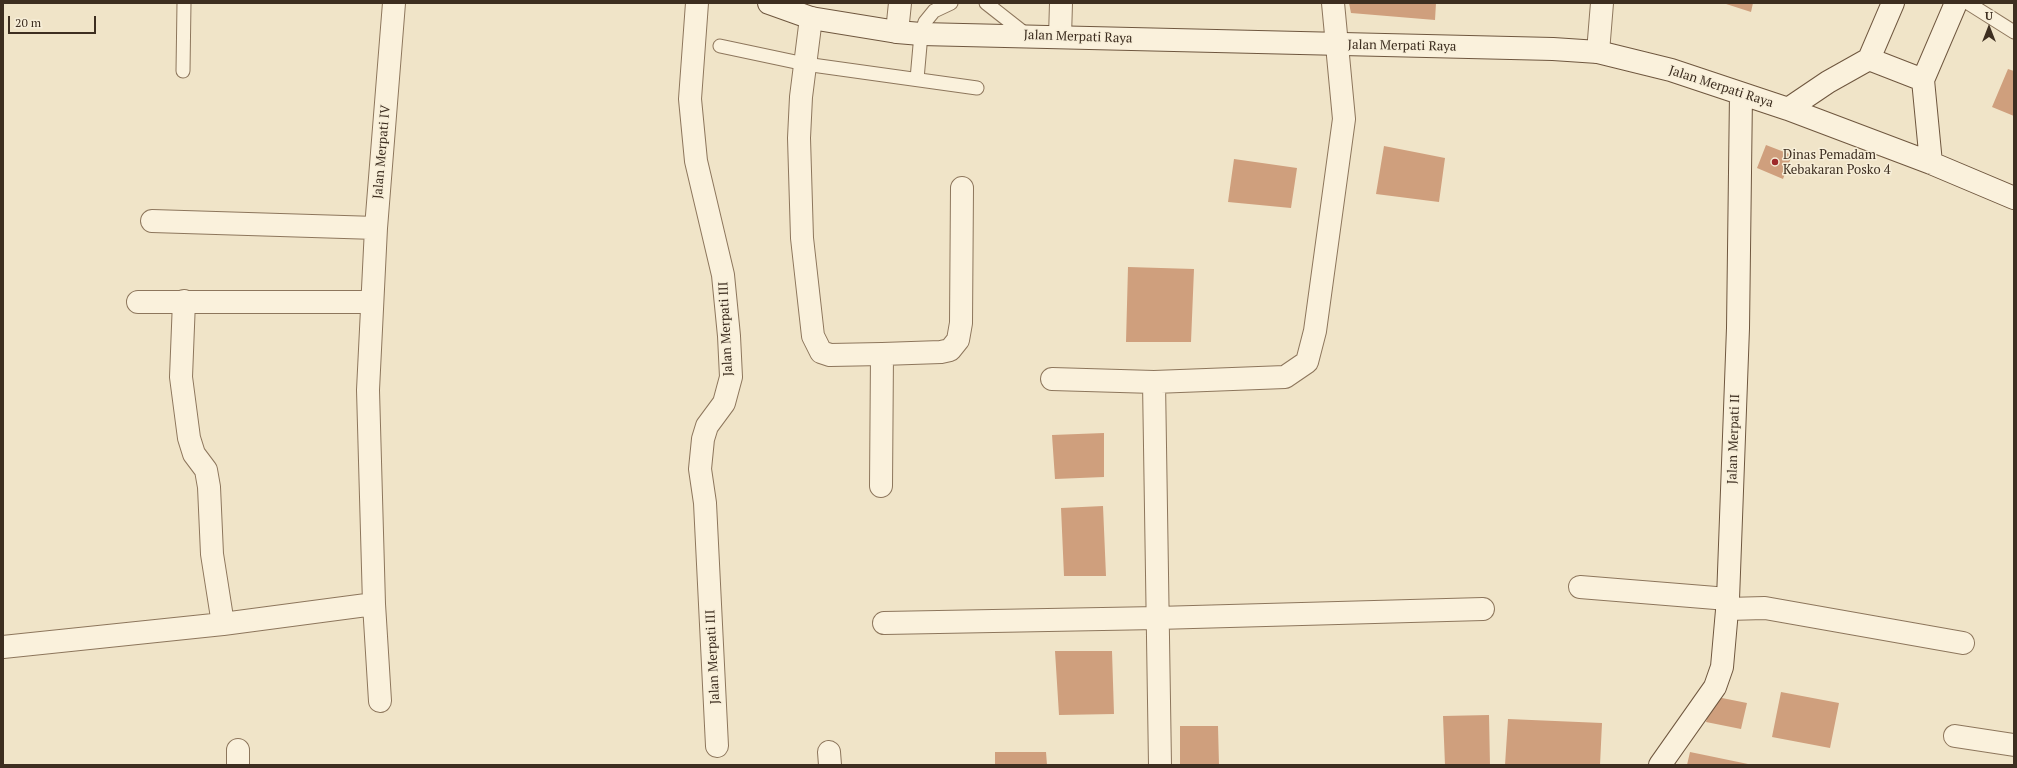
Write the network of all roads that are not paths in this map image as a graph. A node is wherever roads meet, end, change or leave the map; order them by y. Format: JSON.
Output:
{"nodes":[{"id":1,"x":184,"y":3,"type":"edge"},
{"id":2,"x":394,"y":3,"type":"edge"},
{"id":3,"x":697,"y":3,"type":"edge"},
{"id":4,"x":768,"y":3,"type":"edge"},
{"id":5,"x":900,"y":3,"type":"edge"},
{"id":6,"x":951,"y":3,"type":"edge"},
{"id":7,"x":986,"y":3,"type":"edge"},
{"id":8,"x":1062,"y":3,"type":"edge"},
{"id":9,"x":1333,"y":3,"type":"edge"},
{"id":10,"x":1602,"y":3,"type":"edge"},
{"id":11,"x":1893,"y":3,"type":"edge"},
{"id":12,"x":1956,"y":3,"type":"edge"},
{"id":13,"x":1968,"y":3,"type":"edge"},
{"id":14,"x":811,"y":18,"type":"junction"},
{"id":15,"x":897,"y":32,"type":"junction"},
{"id":16,"x":2014,"y":32,"type":"edge"},
{"id":17,"x":921,"y":34,"type":"junction"},
{"id":18,"x":1028,"y":36,"type":"junction"},
{"id":19,"x":1060,"y":37,"type":"junction"},
{"id":20,"x":1338,"y":45,"type":"junction"},
{"id":21,"x":720,"y":46,"type":"dead end"},
{"id":22,"x":1598,"y":52,"type":"junction"},
{"id":23,"x":1869,"y":59,"type":"junction"},
{"id":24,"x":805,"y":64,"type":"junction"},
{"id":25,"x":183,"y":71,"type":"dead end"},
{"id":26,"x":917,"y":79,"type":"junction"},
{"id":27,"x":1923,"y":80,"type":"junction"},
{"id":28,"x":977,"y":88,"type":"dead end"},
{"id":29,"x":1741,"y":94,"type":"junction"},
{"id":30,"x":1788,"y":109,"type":"junction"},
{"id":31,"x":1931,"y":162,"type":"junction"},
{"id":32,"x":962,"y":188,"type":"dead end"},
{"id":33,"x":2014,"y":198,"type":"edge"},
{"id":34,"x":152,"y":222,"type":"dead end"},
{"id":35,"x":376,"y":228,"type":"junction"},
{"id":36,"x":184,"y":301,"type":"junction"},
{"id":37,"x":138,"y":302,"type":"dead end"},
{"id":38,"x":371,"y":302,"type":"junction"},
{"id":39,"x":882,"y":354,"type":"junction"},
{"id":40,"x":1052,"y":379,"type":"dead end"},
{"id":41,"x":1154,"y":382,"type":"junction"},
{"id":42,"x":881,"y":486,"type":"dead end"},
{"id":43,"x":1580,"y":587,"type":"dead end"},
{"id":44,"x":374,"y":604,"type":"junction"},
{"id":45,"x":1728,"y":604,"type":"junction"},
{"id":46,"x":1483,"y":609,"type":"dead end"},
{"id":47,"x":1157,"y":618,"type":"junction"},
{"id":48,"x":884,"y":623,"type":"dead end"},
{"id":49,"x":223,"y":624,"type":"junction"},
{"id":50,"x":1963,"y":643,"type":"dead end"},
{"id":51,"x":3,"y":647,"type":"edge"},
{"id":52,"x":380,"y":701,"type":"dead end"},
{"id":53,"x":1955,"y":736,"type":"dead end"},
{"id":54,"x":2014,"y":745,"type":"edge"},
{"id":55,"x":718,"y":746,"type":"dead end"},
{"id":56,"x":1160,"y":765,"type":"edge"},
{"id":57,"x":1660,"y":765,"type":"edge"}],
"edges":[{"from":1,"to":25,"type":"lane"},
{"from":2,"to":35,"type":"street","name":"Jalan Merpati IV"},
{"from":3,"to":55,"type":"street","name":"Jalan Merpati III"},
{"from":4,"to":14,"type":"street","name":"Jalan Merpati Raya"},
{"from":5,"to":15,"type":"street"},
{"from":6,"to":17,"type":"lane"},
{"from":7,"to":18,"type":"lane"},
{"from":8,"to":19,"type":"street"},
{"from":9,"to":20,"type":"street"},
{"from":10,"to":22,"type":"street"},
{"from":11,"to":23,"type":"street"},
{"from":12,"to":27,"type":"street"},
{"from":13,"to":16,"type":"lane"},
{"from":14,"to":15,"type":"street","name":"Jalan Merpati Raya"},
{"from":14,"to":24,"type":"street"},
{"from":15,"to":17,"type":"street","name":"Jalan Merpati Raya"},
{"from":17,"to":18,"type":"street","name":"Jalan Merpati Raya"},
{"from":17,"to":26,"type":"lane"},
{"from":18,"to":19,"type":"street","name":"Jalan Merpati Raya"},
{"from":19,"to":20,"type":"street","name":"Jalan Merpati Raya"},
{"from":20,"to":22,"type":"street","name":"Jalan Merpati Raya"},
{"from":20,"to":41,"type":"street"},
{"from":21,"to":24,"type":"lane"},
{"from":22,"to":29,"type":"street","name":"Jalan Merpati Raya"},
{"from":23,"to":27,"type":"street"},
{"from":23,"to":30,"type":"street"},
{"from":24,"to":26,"type":"lane"},
{"from":24,"to":39,"type":"street"},
{"from":26,"to":28,"type":"lane"},
{"from":27,"to":31,"type":"street"},
{"from":29,"to":30,"type":"street","name":"Jalan Merpati Raya"},
{"from":29,"to":45,"type":"street","name":"Jalan Merpati II"},
{"from":30,"to":31,"type":"street","name":"Jalan Merpati Raya"},
{"from":31,"to":33,"type":"street","name":"Jalan Merpati Raya"},
{"from":32,"to":39,"type":"street"},
{"from":34,"to":35,"type":"street"},
{"from":35,"to":38,"type":"street","name":"Jalan Merpati IV"},
{"from":36,"to":37,"type":"street"},
{"from":36,"to":38,"type":"street"},
{"from":36,"to":49,"type":"street"},
{"from":38,"to":44,"type":"street","name":"Jalan Merpati IV"},
{"from":39,"to":42,"type":"street"},
{"from":40,"to":41,"type":"street"},
{"from":41,"to":47,"type":"street"},
{"from":43,"to":45,"type":"street"},
{"from":44,"to":49,"type":"street"},
{"from":44,"to":52,"type":"street","name":"Jalan Merpati IV"},
{"from":45,"to":50,"type":"street"},
{"from":45,"to":57,"type":"street","name":"Jalan Merpati II"},
{"from":46,"to":47,"type":"street"},
{"from":47,"to":48,"type":"street"},
{"from":47,"to":56,"type":"street"},
{"from":49,"to":51,"type":"street"},
{"from":53,"to":54,"type":"street"}]}
